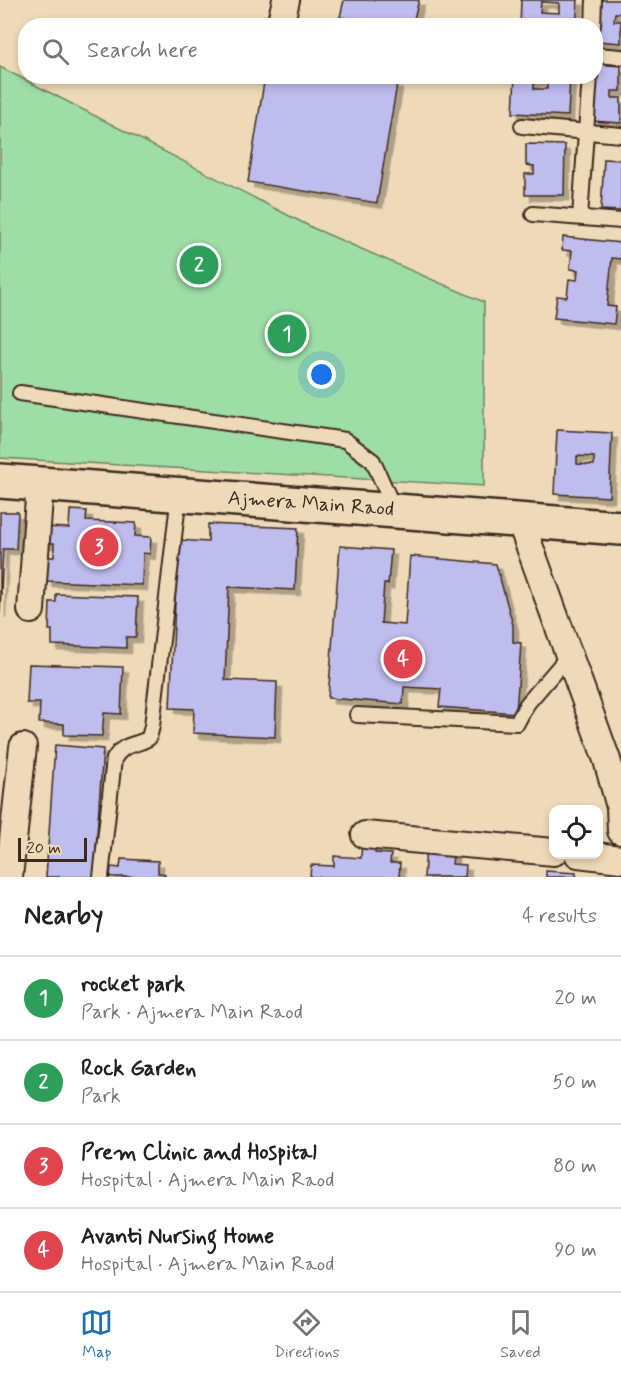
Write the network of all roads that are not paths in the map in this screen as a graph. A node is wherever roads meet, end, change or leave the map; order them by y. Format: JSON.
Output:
{"nodes":[{"id":1,"x":286,"y":0,"type":"edge"},
{"id":2,"x":594,"y":0,"type":"edge"},
{"id":3,"x":282,"y":18,"type":"edge"},
{"id":4,"x":593,"y":18,"type":"edge"},
{"id":5,"x":603,"y":56,"type":"edge"},
{"id":6,"x":621,"y":57,"type":"edge"},
{"id":7,"x":589,"y":84,"type":"edge"},
{"id":8,"x":522,"y":126,"type":"dead end"},
{"id":9,"x":586,"y":132,"type":"junction"},
{"id":10,"x":621,"y":135,"type":"edge"},
{"id":11,"x":533,"y":214,"type":"dead end"},
{"id":12,"x":580,"y":217,"type":"junction"},
{"id":13,"x":621,"y":221,"type":"edge"},
{"id":14,"x":20,"y":393,"type":"dead end"},
{"id":15,"x":0,"y":481,"type":"edge"},
{"id":16,"x":40,"y":484,"type":"junction"},
{"id":17,"x":178,"y":494,"type":"junction"},
{"id":18,"x":395,"y":511,"type":"junction"},
{"id":19,"x":520,"y":520,"type":"junction"},
{"id":20,"x":621,"y":528,"type":"edge"},
{"id":21,"x":31,"y":610,"type":"dead end"},
{"id":22,"x":569,"y":656,"type":"junction"},
{"id":23,"x":357,"y":715,"type":"dead end"},
{"id":24,"x":23,"y":747,"type":"dead end"},
{"id":25,"x":621,"y":831,"type":"edge"},
{"id":26,"x":365,"y":835,"type":"dead end"},
{"id":27,"x":549,"y":852,"type":"edge"},
{"id":28,"x":603,"y":857,"type":"edge"},
{"id":29,"x":621,"y":859,"type":"edge"},
{"id":30,"x":9,"y":877,"type":"edge"},
{"id":31,"x":101,"y":877,"type":"edge"},
{"id":32,"x":620,"y":877,"type":"edge"}],
"edges":[{"from":1,"to":3,"type":"street"},
{"from":2,"to":4,"type":"lane"},
{"from":5,"to":6,"type":"lane"},
{"from":7,"to":9,"type":"lane"},
{"from":8,"to":9,"type":"lane"},
{"from":9,"to":10,"type":"lane"},
{"from":9,"to":12,"type":"lane"},
{"from":11,"to":12,"type":"lane"},
{"from":12,"to":13,"type":"lane"},
{"from":14,"to":18,"type":"lane"},
{"from":15,"to":16,"type":"street","name":"Ajmera Main Raod"},
{"from":16,"to":17,"type":"street","name":"Ajmera Main Raod"},
{"from":16,"to":21,"type":"street"},
{"from":17,"to":18,"type":"street","name":"Ajmera Main Raod"},
{"from":17,"to":31,"type":"lane"},
{"from":18,"to":19,"type":"street","name":"Ajmera Main Raod"},
{"from":19,"to":20,"type":"street","name":"Ajmera Main Raod"},
{"from":19,"to":22,"type":"street"},
{"from":22,"to":23,"type":"lane"},
{"from":22,"to":25,"type":"street"},
{"from":24,"to":30,"type":"street"},
{"from":26,"to":27,"type":"street"},
{"from":28,"to":29,"type":"street"},
{"from":29,"to":32,"type":"street"}]}
